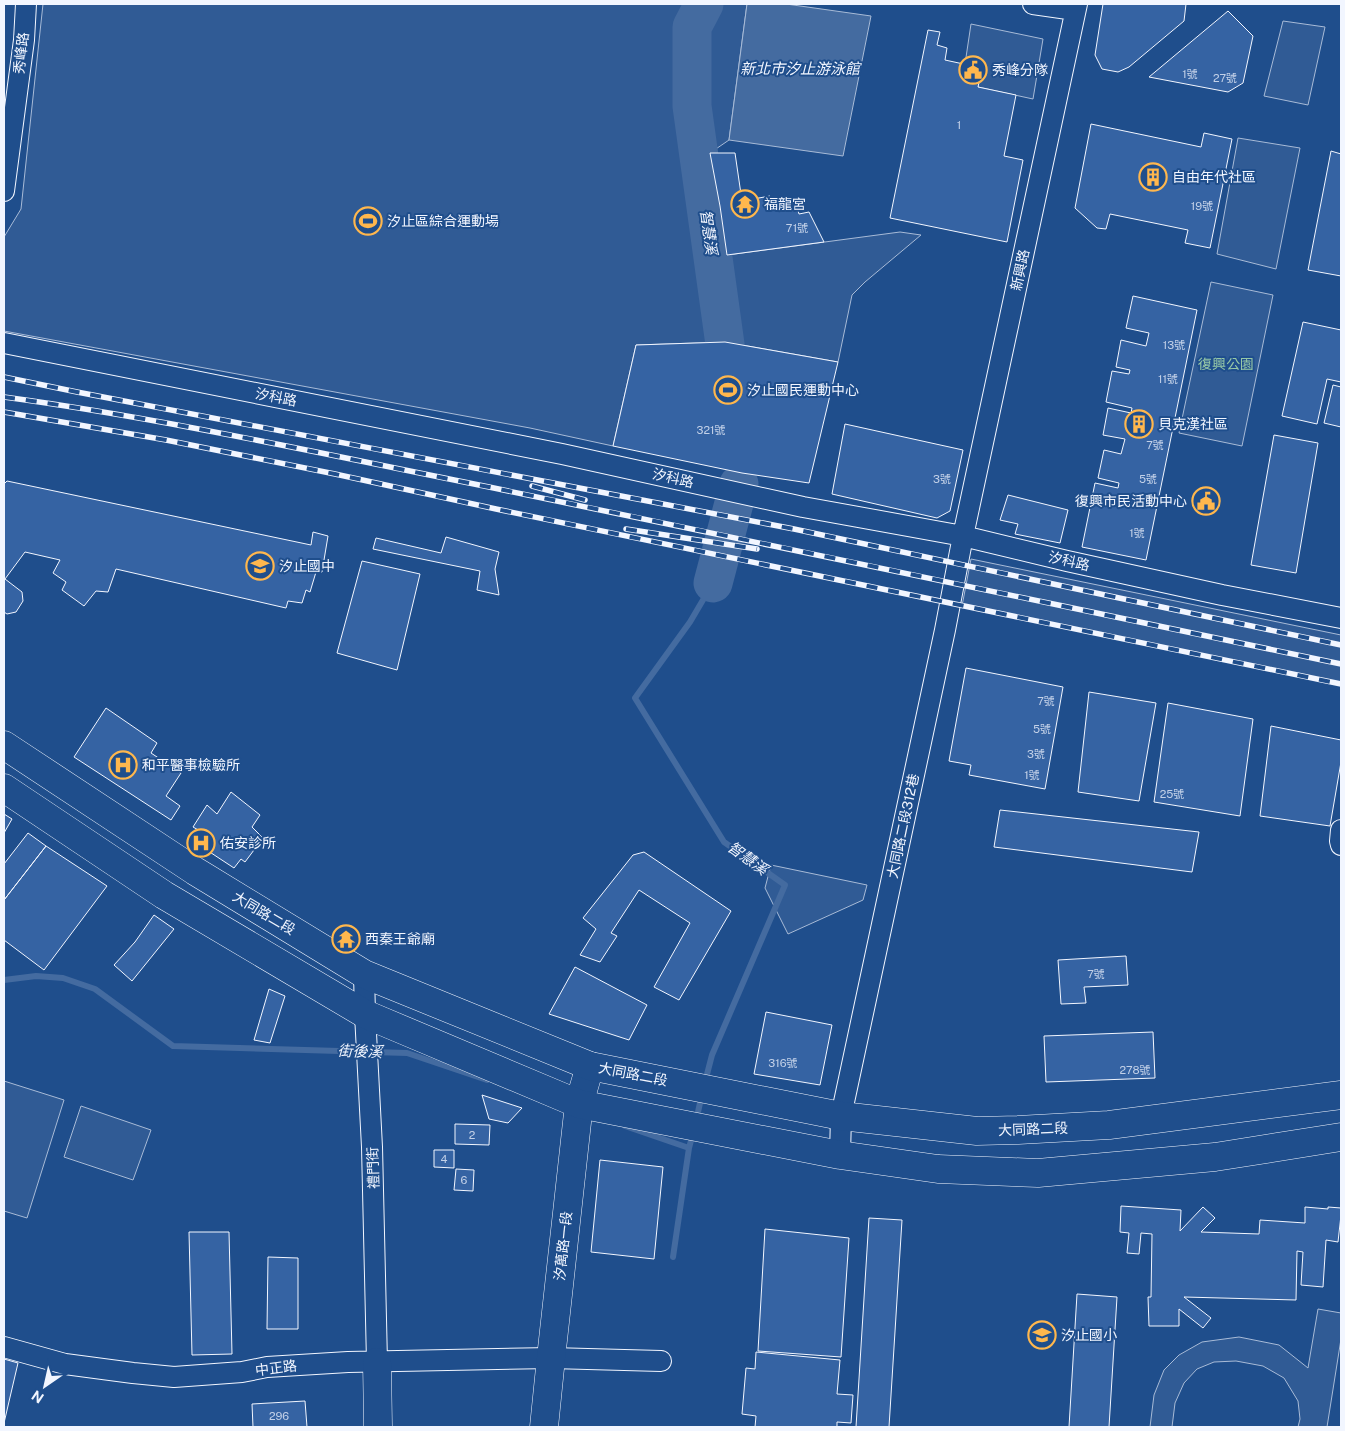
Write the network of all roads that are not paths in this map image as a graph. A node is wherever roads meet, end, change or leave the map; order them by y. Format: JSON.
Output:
{"nodes":[{"id":1,"x":26,"y":4,"type":"edge"},
{"id":2,"x":1033,"y":4,"type":"edge"},
{"id":3,"x":1076,"y":7,"type":"edge"},
{"id":4,"x":4,"y":191,"type":"edge"},
{"id":5,"x":4,"y":343,"type":"edge"},
{"id":6,"x":963,"y":536,"type":"junction"},
{"id":7,"x":1341,"y":618,"type":"edge"},
{"id":8,"x":4,"y":744,"type":"edge"},
{"id":9,"x":38,"y":767,"type":"junction"},
{"id":10,"x":11,"y":793,"type":"edge"},
{"id":11,"x":1341,"y":830,"type":"edge"},
{"id":12,"x":1341,"y":845,"type":"edge"},
{"id":13,"x":364,"y":974,"type":"junction"},
{"id":14,"x":365,"y":1014,"type":"junction"},
{"id":15,"x":590,"y":1066,"type":"junction"},
{"id":16,"x":1341,"y":1095,"type":"edge"},
{"id":17,"x":578,"y":1111,"type":"junction"},
{"id":18,"x":841,"y":1116,"type":"junction"},
{"id":19,"x":1341,"y":1137,"type":"edge"},
{"id":20,"x":840,"y":1155,"type":"junction"},
{"id":21,"x":4,"y":1347,"type":"edge"},
{"id":22,"x":551,"y":1358,"type":"junction"},
{"id":23,"x":661,"y":1361,"type":"dead end"},
{"id":24,"x":377,"y":1362,"type":"junction"},
{"id":25,"x":378,"y":1427,"type":"edge"},
{"id":26,"x":544,"y":1427,"type":"edge"}],
"edges":[{"from":1,"to":4,"type":"street","name":"秀峰路"},
{"from":2,"to":3,"type":"street"},
{"from":3,"to":6,"type":"street","name":"新興路"},
{"from":5,"to":6,"type":"street","name":"汐科路"},
{"from":6,"to":7,"type":"street","name":"汐科路"},
{"from":6,"to":18,"type":"street","name":"大同路二段312巷"},
{"from":8,"to":9,"type":"main road","name":"大同路二段"},
{"from":9,"to":10,"type":"main road"},
{"from":9,"to":13,"type":"main road","name":"大同路二段"},
{"from":10,"to":14,"type":"main road"},
{"from":11,"to":12,"type":"street"},
{"from":13,"to":14,"type":"street","name":"禮門街"},
{"from":13,"to":15,"type":"main road","name":"大同路二段"},
{"from":14,"to":17,"type":"main road"},
{"from":14,"to":24,"type":"street","name":"禮門街"},
{"from":15,"to":17,"type":"main road","name":"汐萬路一段"},
{"from":15,"to":18,"type":"main road","name":"大同路二段"},
{"from":16,"to":18,"type":"main road","name":"大同路二段"},
{"from":17,"to":20,"type":"main road"},
{"from":17,"to":22,"type":"main road","name":"汐萬路一段"},
{"from":18,"to":20,"type":"street"},
{"from":19,"to":20,"type":"main road"},
{"from":21,"to":24,"type":"street","name":"中正路"},
{"from":22,"to":23,"type":"street","name":"中正路"},
{"from":22,"to":24,"type":"street","name":"中正路"},
{"from":22,"to":26,"type":"main road","name":"汐萬路一段"},
{"from":24,"to":25,"type":"main road"}]}
